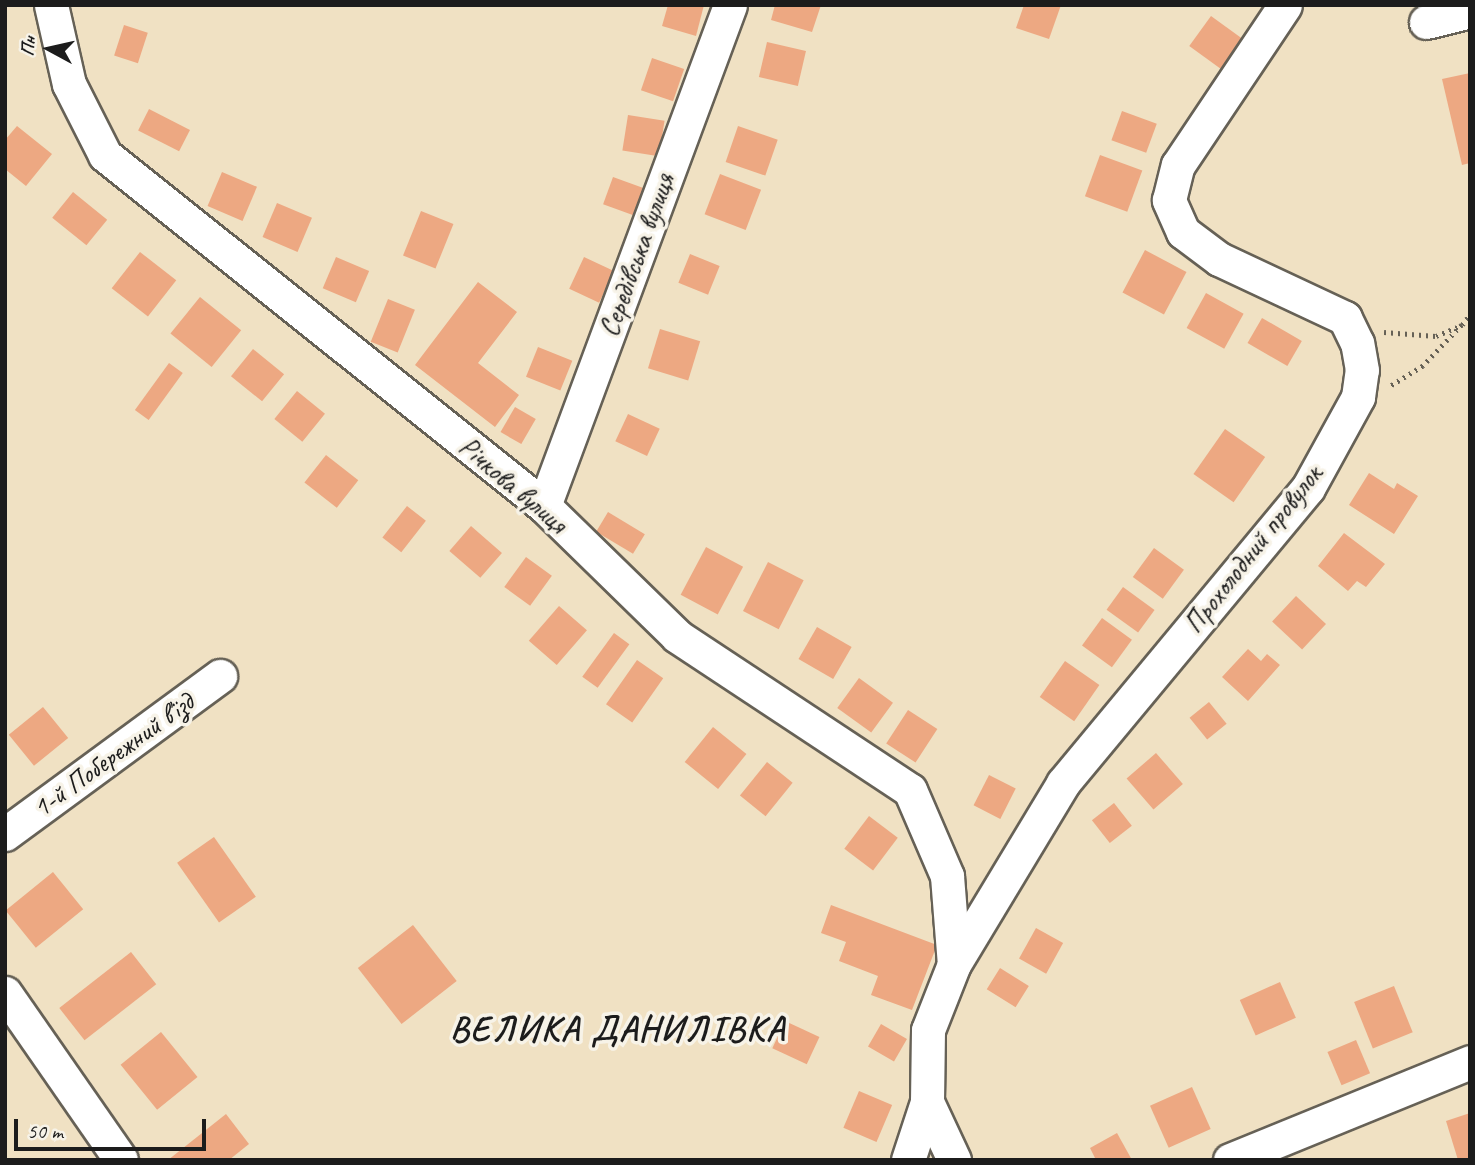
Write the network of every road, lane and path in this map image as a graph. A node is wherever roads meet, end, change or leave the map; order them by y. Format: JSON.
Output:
{"nodes":[{"id":1,"x":51,"y":5,"type":"edge"},
{"id":2,"x":730,"y":5,"type":"edge"},
{"id":3,"x":1285,"y":5,"type":"edge"},
{"id":4,"x":1470,"y":11,"type":"edge"},
{"id":5,"x":1426,"y":22,"type":"dead end"},
{"id":6,"x":1470,"y":314,"type":"edge"},
{"id":7,"x":1347,"y":321,"type":"junction"},
{"id":8,"x":1470,"y":323,"type":"edge"},
{"id":9,"x":1462,"y":325,"type":"junction"},
{"id":10,"x":1384,"y":391,"type":"dead end"},
{"id":11,"x":544,"y":506,"type":"junction"},
{"id":12,"x":220,"y":676,"type":"dead end"},
{"id":13,"x":5,"y":834,"type":"edge"},
{"id":14,"x":954,"y":964,"type":"junction"},
{"id":15,"x":5,"y":993,"type":"edge"},
{"id":16,"x":1470,"y":1062,"type":"edge"},
{"id":17,"x":928,"y":1102,"type":"junction"},
{"id":18,"x":121,"y":1160,"type":"edge"},
{"id":19,"x":908,"y":1160,"type":"edge"},
{"id":20,"x":954,"y":1160,"type":"edge"},
{"id":21,"x":1230,"y":1160,"type":"edge"}],
"edges":[{"from":1,"to":11,"type":"street","name":"Річкова вулиця"},
{"from":2,"to":11,"type":"street","name":"Середівська вулиця"},
{"from":3,"to":7,"type":"street"},
{"from":4,"to":5,"type":"street"},
{"from":6,"to":9,"type":"path"},
{"from":7,"to":9,"type":"path"},
{"from":7,"to":14,"type":"street","name":"Прохолодний провулок"},
{"from":8,"to":9,"type":"path"},
{"from":9,"to":10,"type":"path"},
{"from":11,"to":14,"type":"street","name":"Річкова вулиця"},
{"from":12,"to":13,"type":"street","name":"1-й Побережний в'їзд"},
{"from":14,"to":17,"type":"street","name":"Прохолодний провулок"},
{"from":15,"to":18,"type":"street"},
{"from":16,"to":21,"type":"street"},
{"from":17,"to":19,"type":"street","name":"Прохолодний провулок"},
{"from":17,"to":20,"type":"street"}]}
